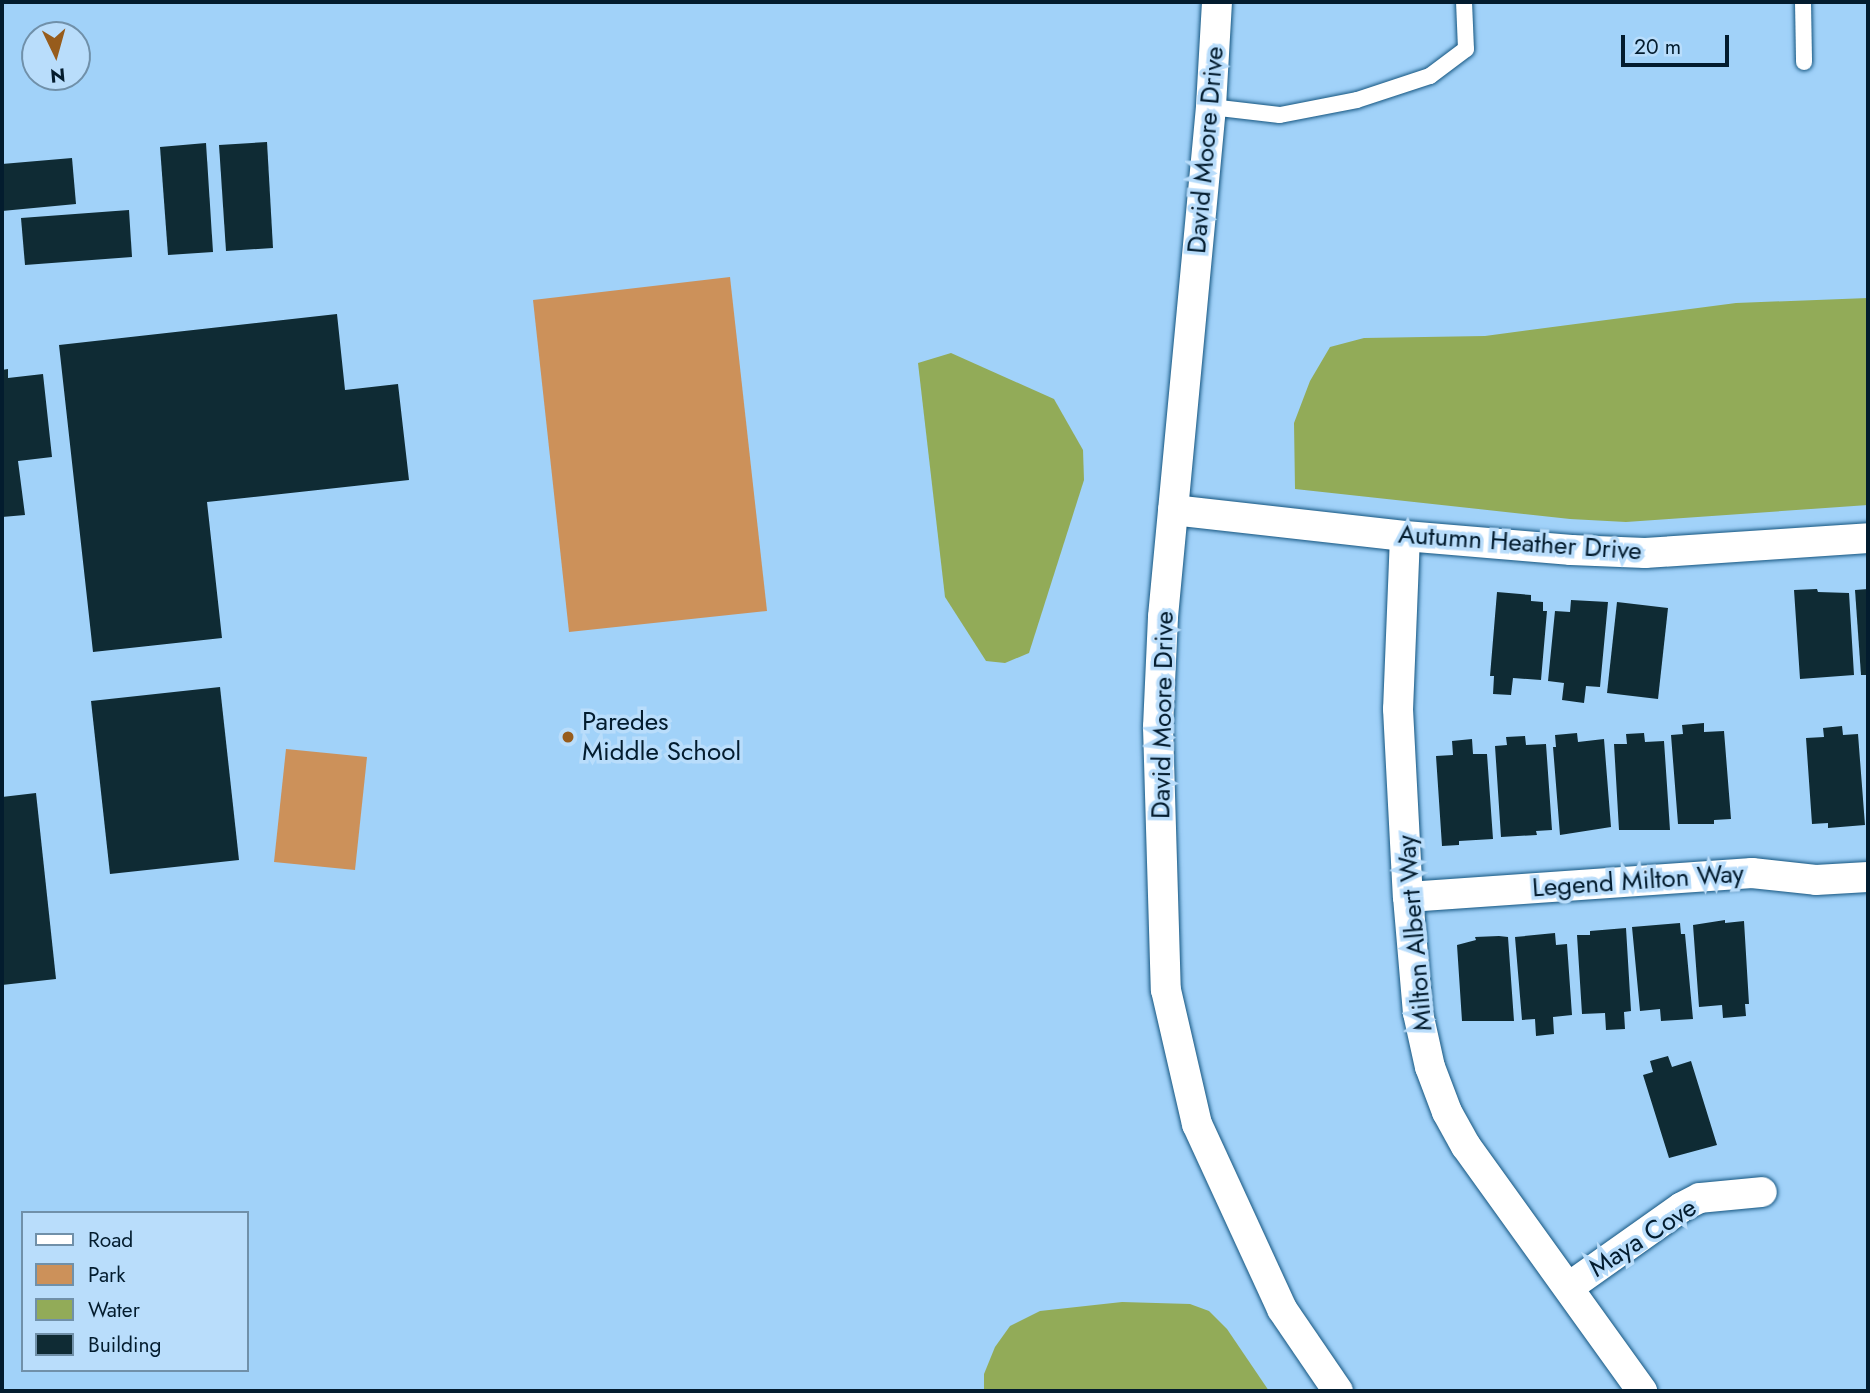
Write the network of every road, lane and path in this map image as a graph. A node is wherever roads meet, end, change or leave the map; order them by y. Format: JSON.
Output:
{"nodes":[{"id":1,"x":1217,"y":2,"type":"edge"},
{"id":2,"x":1465,"y":2,"type":"edge"},
{"id":3,"x":1803,"y":2,"type":"edge"},
{"id":4,"x":1804,"y":62,"type":"dead end"},
{"id":5,"x":1211,"y":107,"type":"junction"},
{"id":6,"x":1173,"y":510,"type":"junction"},
{"id":7,"x":1405,"y":536,"type":"junction"},
{"id":8,"x":1868,"y":538,"type":"edge"},
{"id":9,"x":1868,"y":877,"type":"edge"},
{"id":10,"x":1408,"y":897,"type":"junction"},
{"id":11,"x":1762,"y":1192,"type":"dead end"},
{"id":12,"x":1569,"y":1287,"type":"junction"},
{"id":13,"x":1338,"y":1391,"type":"edge"},
{"id":14,"x":1643,"y":1391,"type":"edge"}],
"edges":[{"from":1,"to":5,"type":"street","name":"David Moore Drive"},
{"from":2,"to":5,"type":"lane"},
{"from":3,"to":4,"type":"lane"},
{"from":5,"to":6,"type":"street","name":"David Moore Drive"},
{"from":6,"to":7,"type":"street","name":"Autumn Heather Drive"},
{"from":6,"to":13,"type":"street","name":"David Moore Drive"},
{"from":7,"to":8,"type":"street","name":"Autumn Heather Drive"},
{"from":7,"to":10,"type":"street","name":"Milton Albert Way"},
{"from":9,"to":10,"type":"street","name":"Legend Milton Way"},
{"from":10,"to":12,"type":"street","name":"Milton Albert Way"},
{"from":11,"to":12,"type":"street","name":"Maya Cove"},
{"from":12,"to":14,"type":"street","name":"Milton Albert Way"}]}
